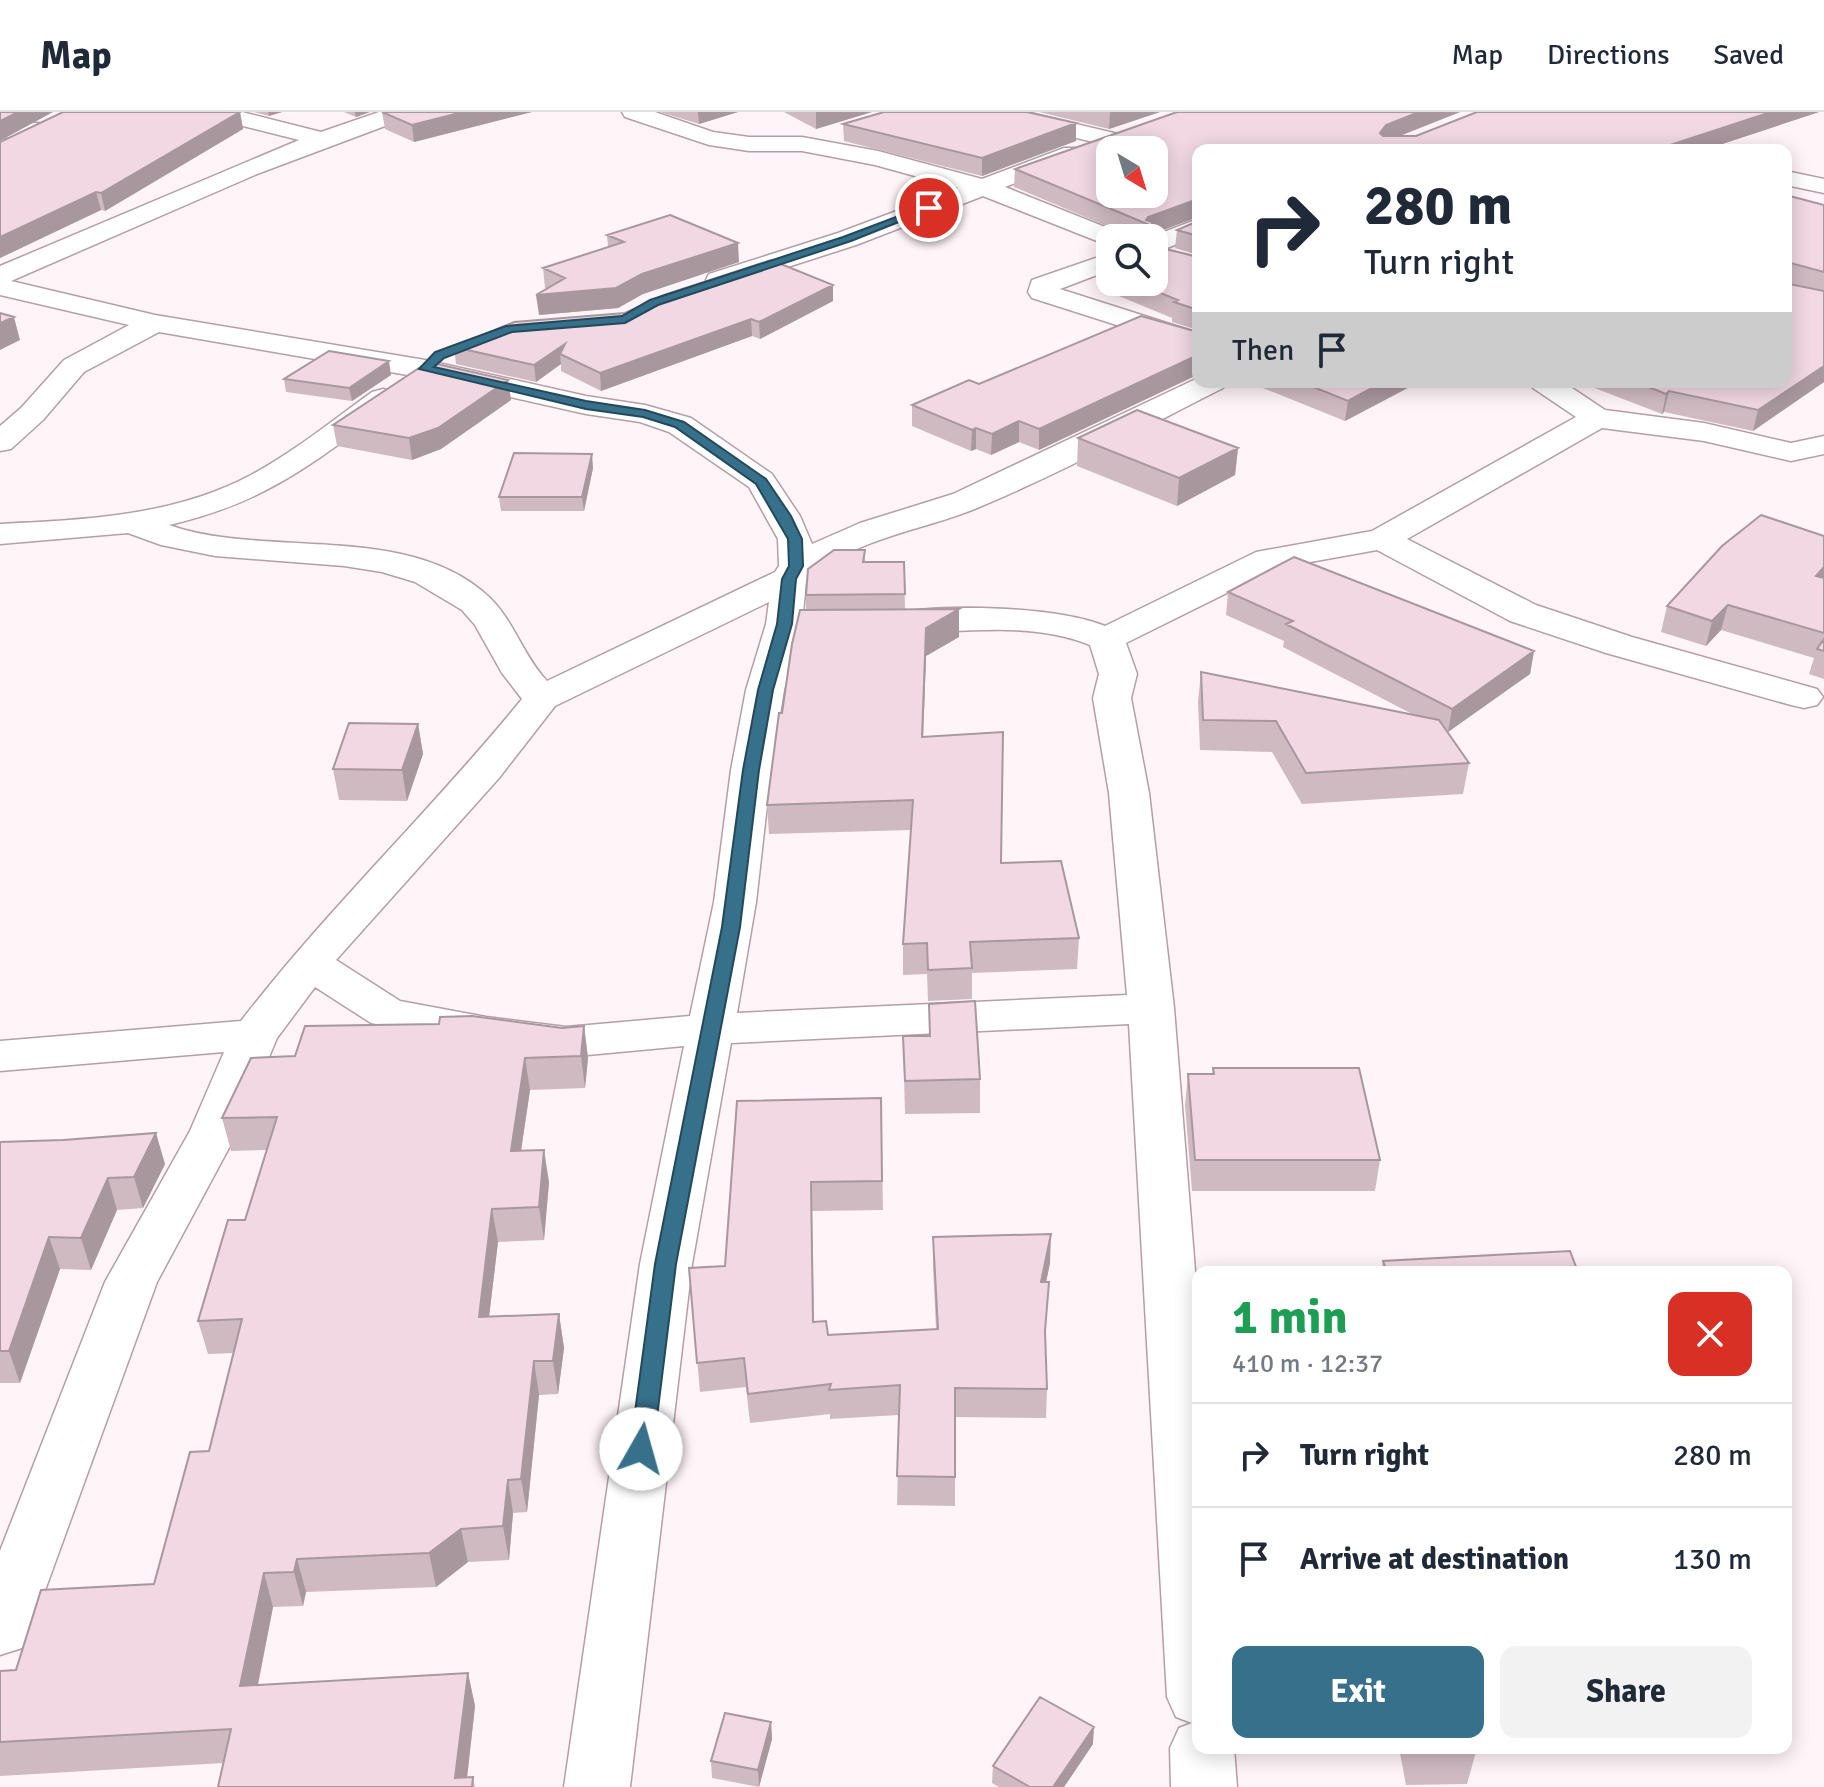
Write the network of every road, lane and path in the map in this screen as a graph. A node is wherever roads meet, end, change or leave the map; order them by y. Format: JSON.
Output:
{"nodes":[{"id":1,"x":215,"y":112,"type":"edge"},
{"id":2,"x":401,"y":112,"type":"edge"},
{"id":3,"x":633,"y":112,"type":"edge"},
{"id":4,"x":997,"y":112,"type":"edge"},
{"id":5,"x":847,"y":130,"type":"edge"},
{"id":6,"x":1137,"y":130,"type":"edge"},
{"id":7,"x":0,"y":131,"type":"edge"},
{"id":8,"x":1097,"y":136,"type":"edge"},
{"id":9,"x":1119,"y":136,"type":"edge"},
{"id":10,"x":318,"y":138,"type":"junction"},
{"id":11,"x":802,"y":144,"type":"junction"},
{"id":12,"x":1096,"y":144,"type":"edge"},
{"id":13,"x":0,"y":154,"type":"edge"},
{"id":14,"x":1792,"y":179,"type":"edge"},
{"id":15,"x":1824,"y":186,"type":"edge"},
{"id":16,"x":983,"y":187,"type":"junction"},
{"id":17,"x":1192,"y":229,"type":"edge"},
{"id":18,"x":1096,"y":232,"type":"edge"},
{"id":19,"x":1168,"y":239,"type":"edge"},
{"id":20,"x":1168,"y":258,"type":"edge"},
{"id":21,"x":1183,"y":262,"type":"edge"},
{"id":22,"x":1096,"y":266,"type":"edge"},
{"id":23,"x":0,"y":276,"type":"edge"},
{"id":24,"x":0,"y":287,"type":"edge"},
{"id":25,"x":696,"y":288,"type":"edge"},
{"id":26,"x":155,"y":323,"type":"junction"},
{"id":27,"x":1192,"y":340,"type":"edge"},
{"id":28,"x":438,"y":359,"type":"junction"},
{"id":29,"x":1200,"y":388,"type":"edge"},
{"id":30,"x":1552,"y":388,"type":"edge"},
{"id":31,"x":1597,"y":418,"type":"junction"},
{"id":32,"x":0,"y":442,"type":"edge"},
{"id":33,"x":1824,"y":445,"type":"edge"},
{"id":34,"x":133,"y":524,"type":"junction"},
{"id":35,"x":0,"y":534,"type":"edge"},
{"id":36,"x":1382,"y":539,"type":"junction"},
{"id":37,"x":789,"y":579,"type":"junction"},
{"id":38,"x":875,"y":623,"type":"edge"},
{"id":39,"x":1106,"y":639,"type":"junction"},
{"id":40,"x":1804,"y":697,"type":"dead end"},
{"id":41,"x":542,"y":698,"type":"junction"},
{"id":42,"x":309,"y":963,"type":"junction"},
{"id":43,"x":1151,"y":1008,"type":"junction"},
{"id":44,"x":713,"y":1029,"type":"junction"},
{"id":45,"x":255,"y":1035,"type":"junction"},
{"id":46,"x":0,"y":1056,"type":"edge"},
{"id":47,"x":1192,"y":1609,"type":"edge"},
{"id":48,"x":0,"y":1629,"type":"edge"},
{"id":49,"x":1202,"y":1754,"type":"edge"},
{"id":50,"x":597,"y":1787,"type":"edge"},
{"id":51,"x":1204,"y":1787,"type":"edge"}],
"edges":[{"from":1,"to":10,"type":"street"},
{"from":2,"to":10,"type":"street"},
{"from":3,"to":11,"type":"street"},
{"from":4,"to":8,"type":"street"},
{"from":5,"to":11,"type":"street"},
{"from":6,"to":9,"type":"street"},
{"from":7,"to":13,"type":"street"},
{"from":10,"to":23,"type":"street"},
{"from":11,"to":16,"type":"street"},
{"from":12,"to":16,"type":"street"},
{"from":14,"to":15,"type":"street"},
{"from":16,"to":18,"type":"street"},
{"from":16,"to":25,"type":"street"},
{"from":17,"to":19,"type":"street"},
{"from":20,"to":21,"type":"street"},
{"from":22,"to":27,"type":"street"},
{"from":24,"to":26,"type":"street"},
{"from":26,"to":28,"type":"street"},
{"from":26,"to":32,"type":"street"},
{"from":28,"to":34,"type":"street"},
{"from":28,"to":37,"type":"street"},
{"from":29,"to":37,"type":"street"},
{"from":30,"to":31,"type":"street"},
{"from":31,"to":33,"type":"street"},
{"from":31,"to":36,"type":"street"},
{"from":34,"to":35,"type":"street"},
{"from":34,"to":41,"type":"street"},
{"from":36,"to":39,"type":"street"},
{"from":36,"to":40,"type":"street"},
{"from":37,"to":41,"type":"street"},
{"from":37,"to":44,"type":"street"},
{"from":38,"to":39,"type":"street"},
{"from":39,"to":43,"type":"street"},
{"from":41,"to":42,"type":"street"},
{"from":42,"to":44,"type":"street"},
{"from":42,"to":45,"type":"street"},
{"from":43,"to":44,"type":"street"},
{"from":43,"to":47,"type":"street"},
{"from":44,"to":50,"type":"street"},
{"from":45,"to":46,"type":"street"},
{"from":45,"to":48,"type":"street"},
{"from":49,"to":51,"type":"street"}]}
